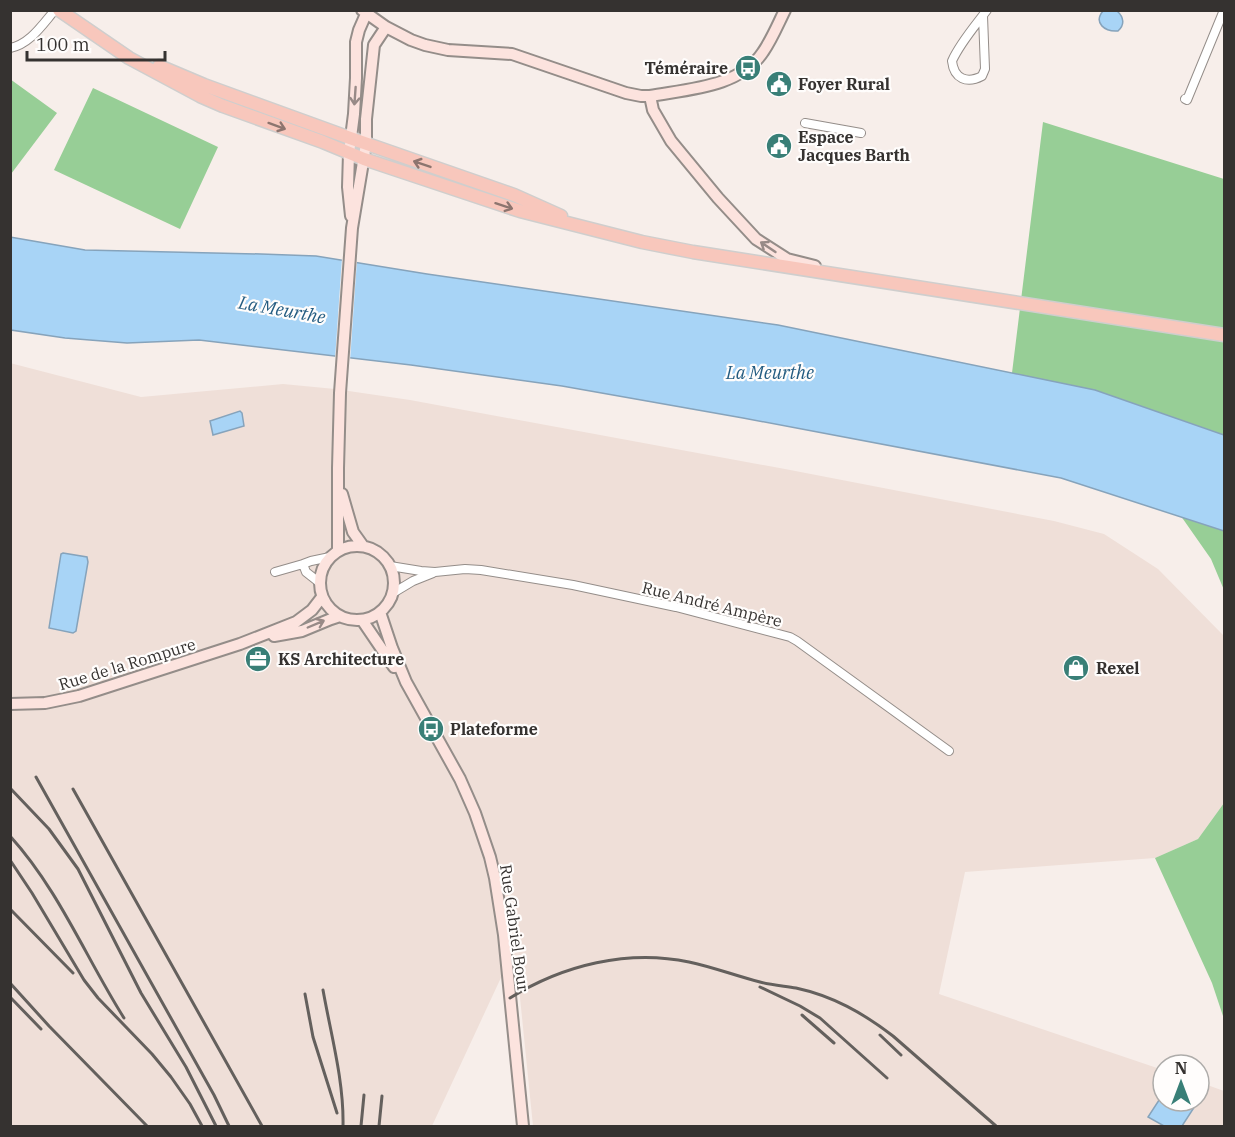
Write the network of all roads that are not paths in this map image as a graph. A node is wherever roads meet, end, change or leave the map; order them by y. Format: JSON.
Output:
{"nodes":[{"id":1,"x":785,"y":10,"type":"edge"},
{"id":2,"x":1224,"y":10,"type":"edge"},
{"id":3,"x":60,"y":12,"type":"edge"},
{"id":4,"x":368,"y":12,"type":"edge"},
{"id":5,"x":985,"y":13,"type":"edge"},
{"id":6,"x":386,"y":27,"type":"junction"},
{"id":7,"x":85,"y":28,"type":"junction"},
{"id":8,"x":10,"y":48,"type":"edge"},
{"id":9,"x":650,"y":96,"type":"junction"},
{"id":10,"x":1186,"y":100,"type":"dead end"},
{"id":11,"x":805,"y":123,"type":"dead end"},
{"id":12,"x":861,"y":134,"type":"dead end"},
{"id":13,"x":350,"y":138,"type":"junction"},
{"id":14,"x":366,"y":144,"type":"junction"},
{"id":15,"x":349,"y":153,"type":"junction"},
{"id":16,"x":364,"y":159,"type":"junction"},
{"id":17,"x":352,"y":228,"type":"junction"},
{"id":18,"x":592,"y":230,"type":"junction"},
{"id":19,"x":883,"y":282,"type":"junction"},
{"id":20,"x":1224,"y":335,"type":"edge"},
{"id":21,"x":338,"y":479,"type":"junction"},
{"id":22,"x":363,"y":546,"type":"junction"},
{"id":23,"x":334,"y":554,"type":"junction"},
{"id":24,"x":303,"y":564,"type":"junction"},
{"id":25,"x":390,"y":566,"type":"junction"},
{"id":26,"x":275,"y":572,"type":"dead end"},
{"id":27,"x":435,"y":572,"type":"junction"},
{"id":28,"x":320,"y":583,"type":"junction"},
{"id":29,"x":393,"y":593,"type":"junction"},
{"id":30,"x":322,"y":597,"type":"junction"},
{"id":31,"x":380,"y":612,"type":"junction"},
{"id":32,"x":340,"y":616,"type":"junction"},
{"id":33,"x":362,"y":620,"type":"junction"},
{"id":34,"x":250,"y":640,"type":"junction"},
{"id":35,"x":406,"y":682,"type":"junction"},
{"id":36,"x":10,"y":704,"type":"edge"},
{"id":37,"x":949,"y":751,"type":"dead end"},
{"id":38,"x":523,"y":1126,"type":"edge"}],
"edges":[{"from":1,"to":9,"type":"main road"},
{"from":2,"to":10,"type":"street"},
{"from":3,"to":7,"type":"main road"},
{"from":3,"to":8,"type":"street"},
{"from":4,"to":6,"type":"main road"},
{"from":4,"to":13,"type":"main road","one_way":true},
{"from":5,"to":5,"type":"street"},
{"from":6,"to":9,"type":"main road"},
{"from":6,"to":14,"type":"main road"},
{"from":7,"to":13,"type":"main road"},
{"from":7,"to":15,"type":"main road","one_way":true},
{"from":19,"to":9,"type":"main road","one_way":true},
{"from":11,"to":12,"type":"street"},
{"from":13,"to":14,"type":"main road"},
{"from":13,"to":15,"type":"main road"},
{"from":14,"to":16,"type":"main road"},
{"from":18,"to":14,"type":"main road","one_way":true},
{"from":15,"to":16,"type":"main road"},
{"from":15,"to":17,"type":"main road"},
{"from":16,"to":17,"type":"main road"},
{"from":16,"to":18,"type":"main road","one_way":true},
{"from":17,"to":21,"type":"main road"},
{"from":18,"to":19,"type":"main road"},
{"from":19,"to":20,"type":"main road"},
{"from":21,"to":22,"type":"main road"},
{"from":21,"to":23,"type":"main road"},
{"from":22,"to":23,"type":"main road"},
{"from":22,"to":25,"type":"main road"},
{"from":23,"to":24,"type":"street"},
{"from":23,"to":28,"type":"main road"},
{"from":24,"to":26,"type":"street"},
{"from":24,"to":28,"type":"street"},
{"from":25,"to":27,"type":"street"},
{"from":25,"to":29,"type":"main road"},
{"from":27,"to":29,"type":"street"},
{"from":27,"to":37,"type":"street","name":"Rue André Ampère"},
{"from":28,"to":30,"type":"main road"},
{"from":29,"to":31,"type":"main road"},
{"from":30,"to":32,"type":"main road"},
{"from":30,"to":34,"type":"main road","name":"Rue de la Rompure"},
{"from":31,"to":33,"type":"main road"},
{"from":31,"to":35,"type":"main road","name":"Rue Gabriel Bour"},
{"from":32,"to":33,"type":"main road"},
{"from":34,"to":32,"type":"main road","name":"Rue de la Rompure","one_way":true},
{"from":33,"to":35,"type":"main road","name":"Rue Gabriel Bour"},
{"from":34,"to":36,"type":"main road","name":"Rue de la Rompure"},
{"from":35,"to":38,"type":"main road","name":"Rue Gabriel Bour"}]}
